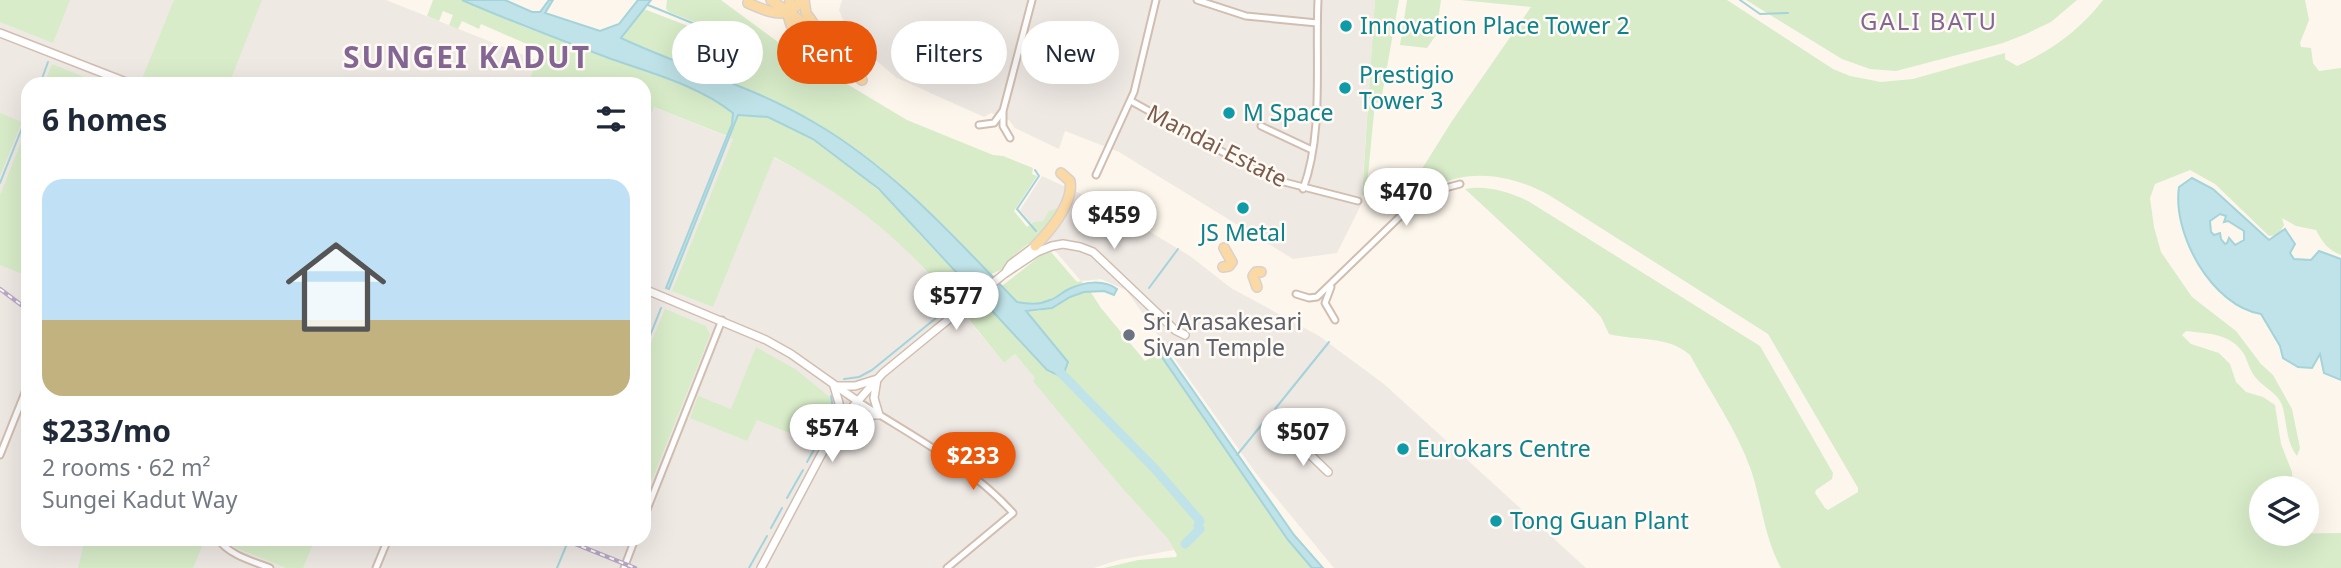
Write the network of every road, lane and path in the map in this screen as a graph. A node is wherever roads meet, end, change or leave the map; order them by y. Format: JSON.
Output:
{"nodes":[{"id":1,"x":771,"y":0,"type":"edge"},
{"id":2,"x":790,"y":0,"type":"edge"},
{"id":3,"x":1032,"y":0,"type":"edge"},
{"id":4,"x":1156,"y":0,"type":"edge"},
{"id":5,"x":1197,"y":0,"type":"edge"},
{"id":6,"x":1318,"y":0,"type":"edge"},
{"id":7,"x":803,"y":1,"type":"edge"},
{"id":8,"x":748,"y":3,"type":"dead end"},
{"id":9,"x":788,"y":12,"type":"junction"},
{"id":10,"x":789,"y":21,"type":"edge"},
{"id":11,"x":801,"y":21,"type":"edge"},
{"id":12,"x":807,"y":21,"type":"edge"},
{"id":13,"x":811,"y":21,"type":"edge"},
{"id":14,"x":1317,"y":23,"type":"junction"},
{"id":15,"x":0,"y":33,"type":"edge"},
{"id":16,"x":113,"y":77,"type":"edge"},
{"id":17,"x":1130,"y":101,"type":"junction"},
{"id":18,"x":1003,"y":111,"type":"junction"},
{"id":19,"x":979,"y":125,"type":"dead end"},
{"id":20,"x":1261,"y":127,"type":"dead end"},
{"id":21,"x":1010,"y":138,"type":"dead end"},
{"id":22,"x":1312,"y":150,"type":"junction"},
{"id":23,"x":1061,"y":173,"type":"dead end"},
{"id":24,"x":1096,"y":176,"type":"dead end"},
{"id":25,"x":1460,"y":184,"type":"dead end"},
{"id":26,"x":1304,"y":189,"type":"junction"},
{"id":27,"x":1358,"y":201,"type":"dead end"},
{"id":28,"x":1035,"y":246,"type":"joint"},
{"id":29,"x":1224,"y":248,"type":"dead end"},
{"id":30,"x":1223,"y":267,"type":"dead end"},
{"id":31,"x":1261,"y":272,"type":"dead end"},
{"id":32,"x":1002,"y":276,"type":"junction"},
{"id":33,"x":1333,"y":284,"type":"junction"},
{"id":34,"x":1257,"y":287,"type":"dead end"},
{"id":35,"x":651,"y":292,"type":"edge"},
{"id":36,"x":1296,"y":294,"type":"dead end"},
{"id":37,"x":722,"y":320,"type":"junction"},
{"id":38,"x":1335,"y":320,"type":"dead end"},
{"id":39,"x":1185,"y":335,"type":"dead end"},
{"id":40,"x":877,"y":379,"type":"junction"},
{"id":41,"x":834,"y":385,"type":"junction"},
{"id":42,"x":856,"y":400,"type":"junction"},
{"id":43,"x":21,"y":402,"type":"edge"},
{"id":44,"x":879,"y":415,"type":"junction"},
{"id":45,"x":838,"y":423,"type":"junction"},
{"id":46,"x":1298,"y":443,"type":"dead end"},
{"id":47,"x":0,"y":455,"type":"edge"},
{"id":48,"x":1328,"y":472,"type":"dead end"},
{"id":49,"x":651,"y":499,"type":"edge"},
{"id":50,"x":223,"y":546,"type":"edge"},
{"id":51,"x":385,"y":546,"type":"edge"},
{"id":52,"x":632,"y":546,"type":"edge"},
{"id":53,"x":270,"y":568,"type":"edge"},
{"id":54,"x":376,"y":568,"type":"edge"},
{"id":55,"x":624,"y":568,"type":"edge"},
{"id":56,"x":761,"y":568,"type":"edge"},
{"id":57,"x":947,"y":568,"type":"edge"}],
"edges":[{"from":1,"to":9,"type":"main road"},
{"from":2,"to":9,"type":"main road"},
{"from":3,"to":18,"type":"street"},
{"from":4,"to":17,"type":"street","name":"Mandai Estate"},
{"from":5,"to":14,"type":"street"},
{"from":6,"to":14,"type":"street","name":"Mandai Estate"},
{"from":7,"to":9,"type":"main road"},
{"from":7,"to":12,"type":"main road"},
{"from":7,"to":13,"type":"main road"},
{"from":8,"to":9,"type":"main road"},
{"from":9,"to":10,"type":"main road"},
{"from":9,"to":11,"type":"main road"},
{"from":14,"to":22,"type":"street","name":"Mandai Estate"},
{"from":15,"to":16,"type":"street"},
{"from":17,"to":24,"type":"street","name":"Mandai Estate"},
{"from":17,"to":26,"type":"street","name":"Mandai Estate"},
{"from":18,"to":19,"type":"street"},
{"from":18,"to":21,"type":"street"},
{"from":20,"to":22,"type":"street","name":"Mandai Estate"},
{"from":22,"to":26,"type":"street","name":"Mandai Estate"},
{"from":23,"to":28,"type":"main road"},
{"from":25,"to":33,"type":"street"},
{"from":26,"to":27,"type":"street","name":"Mandai Estate"},
{"from":28,"to":32,"type":"street"},
{"from":29,"to":30,"type":"main road"},
{"from":31,"to":34,"type":"main road"},
{"from":32,"to":39,"type":"street"},
{"from":32,"to":40,"type":"street"},
{"from":33,"to":36,"type":"street"},
{"from":33,"to":38,"type":"street"},
{"from":35,"to":37,"type":"street"},
{"from":37,"to":41,"type":"street"},
{"from":37,"to":49,"type":"street"},
{"from":40,"to":41,"type":"street"},
{"from":40,"to":42,"type":"street"},
{"from":40,"to":44,"type":"street"},
{"from":41,"to":42,"type":"street"},
{"from":41,"to":45,"type":"street"},
{"from":42,"to":44,"type":"street"},
{"from":42,"to":45,"type":"street"},
{"from":43,"to":47,"type":"street"},
{"from":44,"to":45,"type":"street"},
{"from":44,"to":57,"type":"street"},
{"from":45,"to":56,"type":"street"},
{"from":46,"to":48,"type":"street"},
{"from":50,"to":53,"type":"street"},
{"from":51,"to":54,"type":"street"},
{"from":52,"to":55,"type":"street"}]}
